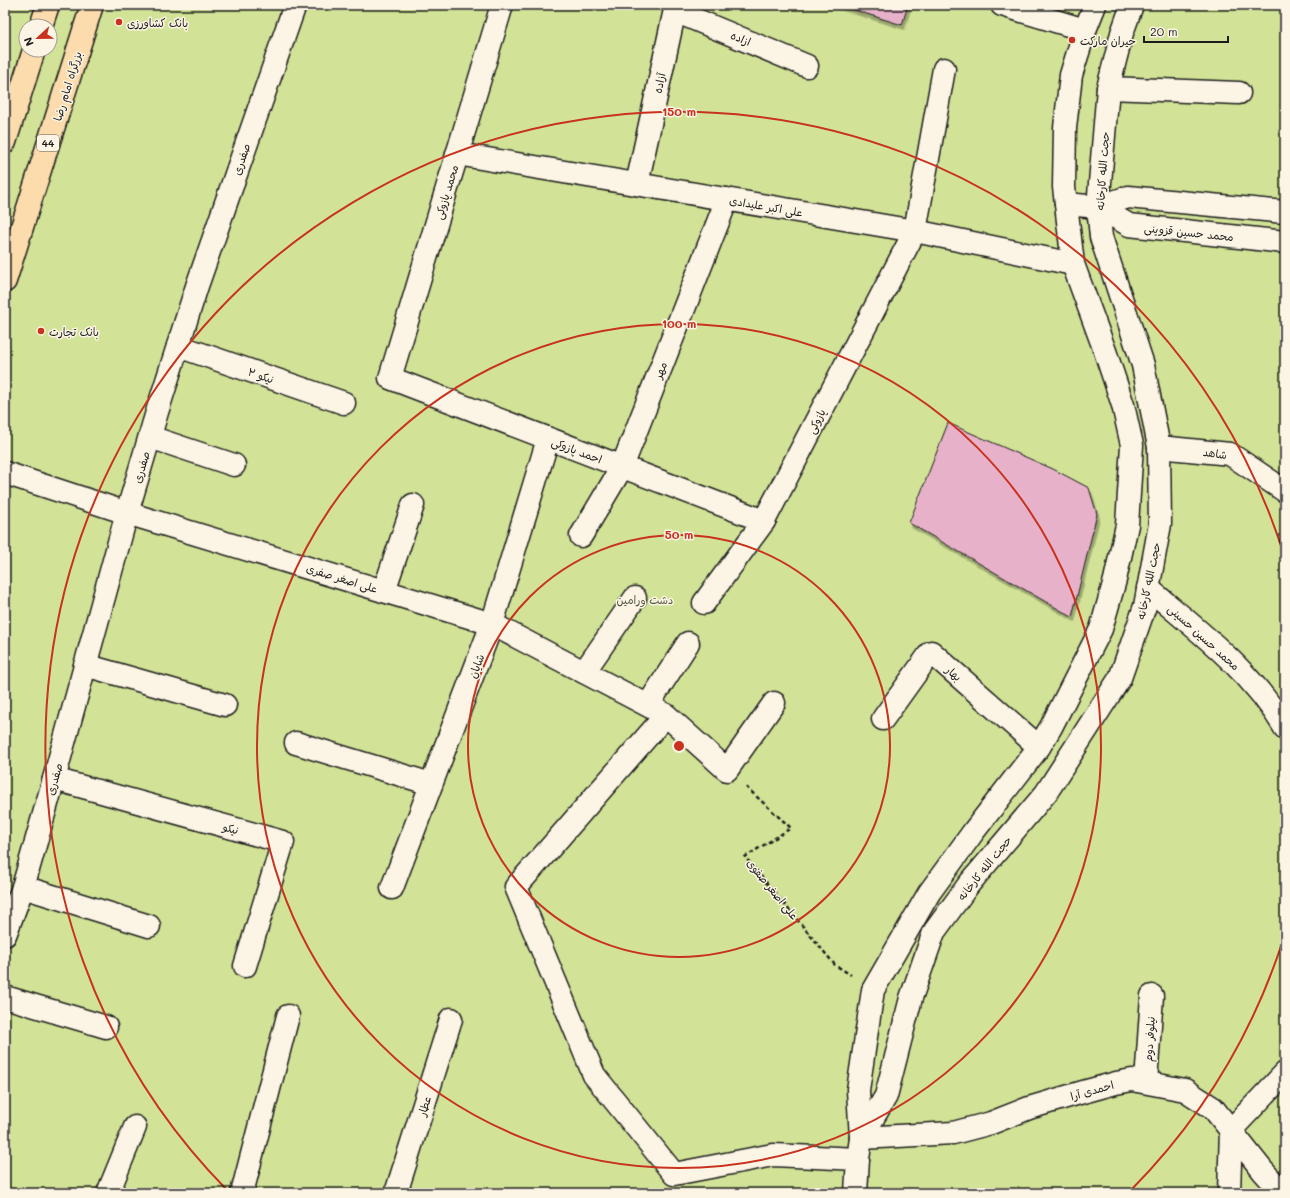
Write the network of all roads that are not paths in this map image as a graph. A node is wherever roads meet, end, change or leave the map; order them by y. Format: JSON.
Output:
{"nodes":[{"id":1,"x":48,"y":5,"type":"edge"},
{"id":2,"x":92,"y":5,"type":"edge"},
{"id":3,"x":295,"y":5,"type":"edge"},
{"id":4,"x":502,"y":5,"type":"edge"},
{"id":5,"x":1002,"y":5,"type":"edge"},
{"id":6,"x":1095,"y":5,"type":"edge"},
{"id":7,"x":1132,"y":5,"type":"edge"},
{"id":8,"x":676,"y":8,"type":"edge"},
{"id":9,"x":44,"y":18,"type":"edge"},
{"id":10,"x":1086,"y":30,"type":"junction"},
{"id":11,"x":31,"y":58,"type":"edge"},
{"id":12,"x":807,"y":66,"type":"dead end"},
{"id":13,"x":944,"y":70,"type":"dead end"},
{"id":14,"x":1108,"y":88,"type":"junction"},
{"id":15,"x":1239,"y":93,"type":"dead end"},
{"id":16,"x":5,"y":142,"type":"edge"},
{"id":17,"x":457,"y":154,"type":"junction"},
{"id":18,"x":637,"y":184,"type":"junction"},
{"id":19,"x":727,"y":199,"type":"junction"},
{"id":20,"x":1066,"y":204,"type":"junction"},
{"id":21,"x":1098,"y":207,"type":"junction"},
{"id":22,"x":1285,"y":212,"type":"edge"},
{"id":23,"x":916,"y":231,"type":"junction"},
{"id":24,"x":1285,"y":242,"type":"edge"},
{"id":25,"x":1073,"y":264,"type":"junction"},
{"id":26,"x":5,"y":281,"type":"edge"},
{"id":27,"x":178,"y":346,"type":"junction"},
{"id":28,"x":390,"y":378,"type":"joint"},
{"id":29,"x":344,"y":404,"type":"dead end"},
{"id":30,"x":150,"y":436,"type":"junction"},
{"id":31,"x":548,"y":439,"type":"junction"},
{"id":32,"x":1159,"y":447,"type":"junction"},
{"id":33,"x":234,"y":465,"type":"dead end"},
{"id":34,"x":622,"y":467,"type":"junction"},
{"id":35,"x":5,"y":473,"type":"edge"},
{"id":36,"x":1285,"y":491,"type":"edge"},
{"id":37,"x":413,"y":504,"type":"dead end"},
{"id":38,"x":127,"y":513,"type":"junction"},
{"id":39,"x":764,"y":521,"type":"junction"},
{"id":40,"x":581,"y":536,"type":"dead end"},
{"id":41,"x":1148,"y":588,"type":"junction"},
{"id":42,"x":384,"y":591,"type":"junction"},
{"id":43,"x":634,"y":598,"type":"dead end"},
{"id":44,"x":704,"y":603,"type":"dead end"},
{"id":45,"x":492,"y":624,"type":"junction"},
{"id":46,"x":688,"y":643,"type":"dead end"},
{"id":47,"x":86,"y":665,"type":"junction"},
{"id":48,"x":584,"y":672,"type":"junction"},
{"id":49,"x":774,"y":703,"type":"dead end"},
{"id":50,"x":225,"y":705,"type":"dead end"},
{"id":51,"x":657,"y":710,"type":"junction"},
{"id":52,"x":883,"y":719,"type":"dead end"},
{"id":53,"x":1285,"y":728,"type":"edge"},
{"id":54,"x":296,"y":743,"type":"dead end"},
{"id":55,"x":1039,"y":748,"type":"junction"},
{"id":56,"x":54,"y":779,"type":"junction"},
{"id":57,"x":431,"y":784,"type":"junction"},
{"id":58,"x":23,"y":887,"type":"junction"},
{"id":59,"x":392,"y":888,"type":"dead end"},
{"id":60,"x":149,"y":926,"type":"dead end"},
{"id":61,"x":5,"y":935,"type":"edge"},
{"id":62,"x":245,"y":966,"type":"dead end"},
{"id":63,"x":1152,"y":996,"type":"dead end"},
{"id":64,"x":5,"y":997,"type":"edge"},
{"id":65,"x":288,"y":1016,"type":"dead end"},
{"id":66,"x":451,"y":1019,"type":"dead end"},
{"id":67,"x":106,"y":1027,"type":"dead end"},
{"id":68,"x":1285,"y":1073,"type":"edge"},
{"id":69,"x":1146,"y":1082,"type":"junction"},
{"id":70,"x":134,"y":1127,"type":"dead end"},
{"id":71,"x":1231,"y":1130,"type":"junction"},
{"id":72,"x":859,"y":1149,"type":"junction"},
{"id":73,"x":108,"y":1193,"type":"edge"},
{"id":74,"x":242,"y":1193,"type":"edge"},
{"id":75,"x":396,"y":1193,"type":"edge"},
{"id":76,"x":856,"y":1193,"type":"edge"},
{"id":77,"x":1229,"y":1193,"type":"edge"},
{"id":78,"x":1283,"y":1193,"type":"edge"}],
"edges":[{"from":1,"to":9,"type":"highway"},
{"from":2,"to":26,"type":"highway","name":"بزرگراه امام رضا","number":"44"},
{"from":3,"to":27,"type":"street","name":"صفدری"},
{"from":4,"to":17,"type":"street","name":"محمد پازوکی"},
{"from":5,"to":10,"type":"street"},
{"from":6,"to":10,"type":"street","name":"حجت الله کارخانه"},
{"from":7,"to":14,"type":"street","name":"حجت الله کارخانه"},
{"from":8,"to":12,"type":"street","name":"ازاده"},
{"from":8,"to":18,"type":"street","name":"آزاده"},
{"from":10,"to":20,"type":"street","name":"حجت الله کارخانه"},
{"from":11,"to":16,"type":"highway"},
{"from":13,"to":23,"type":"street","name":"پازوکی"},
{"from":14,"to":15,"type":"street"},
{"from":14,"to":21,"type":"street","name":"حجت الله کارخانه"},
{"from":17,"to":18,"type":"street","name":"علی اکبر علیدادی"},
{"from":17,"to":28,"type":"street","name":"محمد پازوکی"},
{"from":18,"to":19,"type":"street","name":"علی اکبر علیدادی"},
{"from":19,"to":23,"type":"street","name":"علی اکبر علیدادی"},
{"from":19,"to":34,"type":"street","name":"مهر"},
{"from":20,"to":21,"type":"street","name":"محمد حسین قزوینی"},
{"from":20,"to":25,"type":"street","name":"حجت الله کارخانه"},
{"from":21,"to":22,"type":"street","name":"محمد حسین قزوینی"},
{"from":21,"to":24,"type":"street","name":"محمد حسین قزوینی"},
{"from":21,"to":32,"type":"street","name":"حجت الله کارخانه"},
{"from":23,"to":25,"type":"street","name":"علی اکبر علیدادی"},
{"from":23,"to":39,"type":"street","name":"پازوکی"},
{"from":25,"to":55,"type":"street","name":"حجت الله کارخانه"},
{"from":27,"to":29,"type":"street","name":"نیکو ۲"},
{"from":27,"to":30,"type":"street","name":"صفدری"},
{"from":28,"to":31,"type":"street","name":"احمد پازوکی"},
{"from":30,"to":33,"type":"street"},
{"from":30,"to":38,"type":"street","name":"صفدری"},
{"from":31,"to":34,"type":"street","name":"احمد پازوکی"},
{"from":31,"to":45,"type":"street","name":"شایان"},
{"from":32,"to":36,"type":"street","name":"شاهد"},
{"from":32,"to":41,"type":"street","name":"حجت الله کارخانه"},
{"from":34,"to":39,"type":"street","name":"احمد پازوکی"},
{"from":34,"to":40,"type":"street","name":"مهر"},
{"from":35,"to":38,"type":"street","name":"علی اصغر صفری"},
{"from":37,"to":42,"type":"street"},
{"from":38,"to":42,"type":"street","name":"علی اصغر صفری"},
{"from":38,"to":47,"type":"street","name":"صفدری"},
{"from":39,"to":44,"type":"street","name":"پازوکی"},
{"from":41,"to":53,"type":"street","name":"محمد حسین حسینی"},
{"from":41,"to":72,"type":"street","name":"حجت الله کارخانه"},
{"from":42,"to":45,"type":"street","name":"علی اصغر صفری"},
{"from":43,"to":48,"type":"street"},
{"from":45,"to":48,"type":"street","name":"علی اصغر صفری"},
{"from":45,"to":57,"type":"street","name":"شایان"},
{"from":46,"to":51,"type":"street"},
{"from":47,"to":50,"type":"street"},
{"from":47,"to":56,"type":"street","name":"صفدری"},
{"from":48,"to":51,"type":"street","name":"علی اصغر صفری"},
{"from":49,"to":51,"type":"street"},
{"from":51,"to":72,"type":"street","name":"احمدی آرا"},
{"from":52,"to":55,"type":"street","name":"بهار"},
{"from":54,"to":57,"type":"street"},
{"from":55,"to":72,"type":"street","name":"حجت الله کارخانه"},
{"from":56,"to":58,"type":"street","name":"صفدری"},
{"from":56,"to":62,"type":"street","name":"نیکو"},
{"from":57,"to":59,"type":"street","name":"شایان"},
{"from":58,"to":60,"type":"street"},
{"from":58,"to":61,"type":"street","name":"صفدری"},
{"from":63,"to":69,"type":"street","name":"نیلوفر دوم"},
{"from":64,"to":67,"type":"street"},
{"from":65,"to":74,"type":"street"},
{"from":66,"to":75,"type":"street","name":"عطار"},
{"from":68,"to":71,"type":"street"},
{"from":69,"to":71,"type":"street","name":"احمدی آرا"},
{"from":69,"to":72,"type":"street","name":"احمدی آرا"},
{"from":70,"to":73,"type":"street"},
{"from":71,"to":77,"type":"street"},
{"from":71,"to":78,"type":"street","name":"احمدی آرا"},
{"from":72,"to":76,"type":"street","name":"حجت الله کارخانه"}]}
